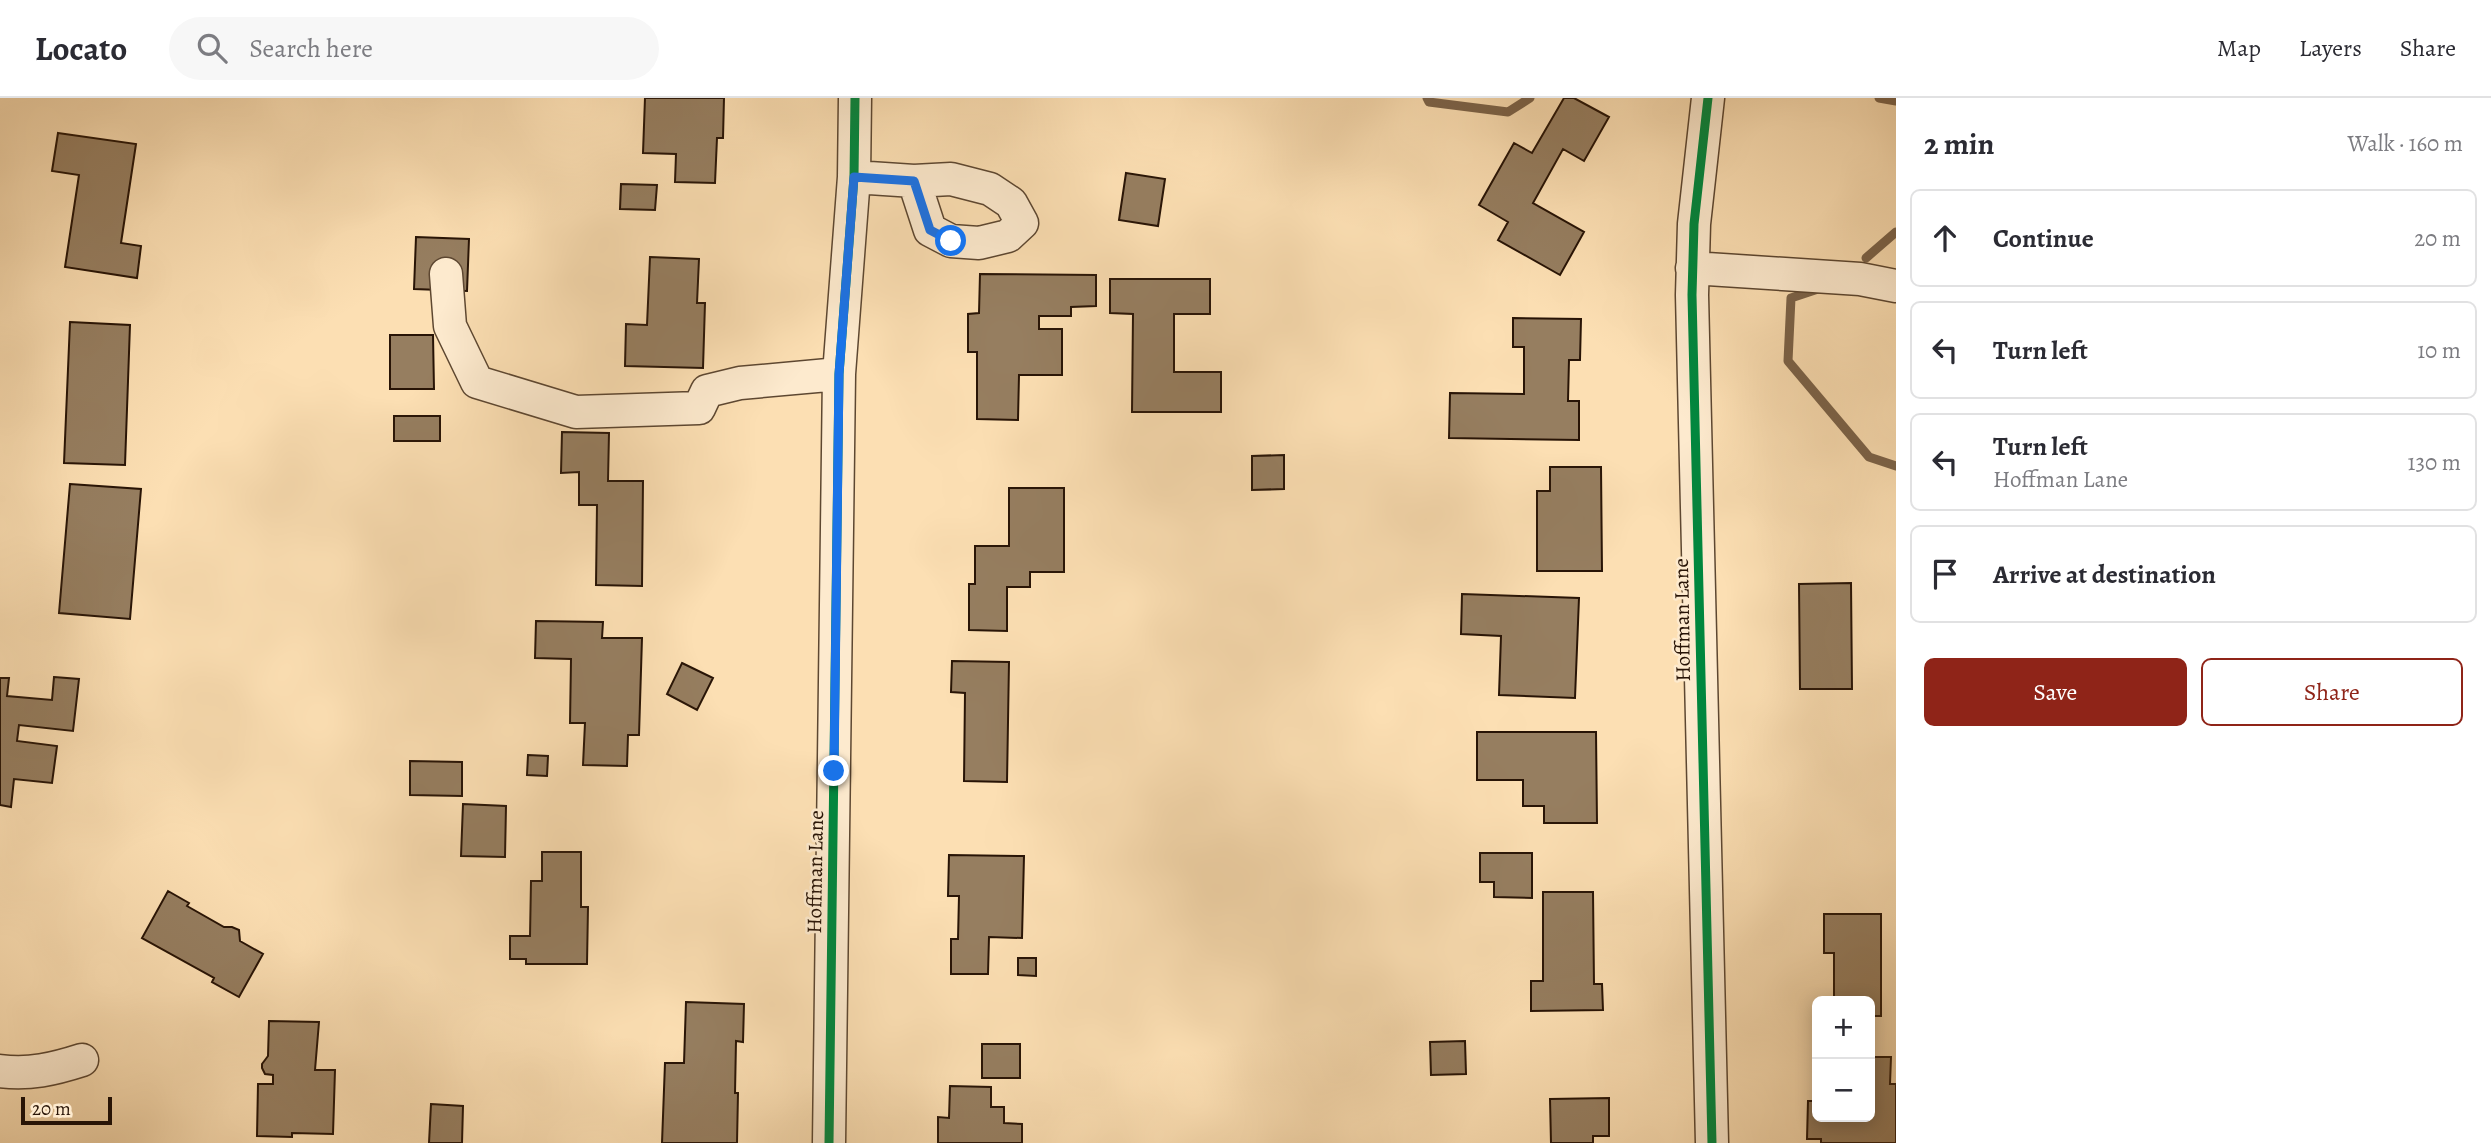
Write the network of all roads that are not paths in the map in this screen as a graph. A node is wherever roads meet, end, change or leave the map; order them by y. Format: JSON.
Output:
{"nodes":[{"id":1,"x":855,"y":98,"type":"edge"},
{"id":2,"x":1708,"y":98,"type":"edge"},
{"id":3,"x":854,"y":177,"type":"junction"},
{"id":4,"x":914,"y":181,"type":"dead end"},
{"id":5,"x":1692,"y":268,"type":"junction"},
{"id":6,"x":446,"y":274,"type":"dead end"},
{"id":7,"x":1896,"y":286,"type":"edge"},
{"id":8,"x":839,"y":374,"type":"junction"},
{"id":9,"x":82,"y":1060,"type":"dead end"},
{"id":10,"x":0,"y":1071,"type":"edge"},
{"id":11,"x":829,"y":1143,"type":"edge"},
{"id":12,"x":1712,"y":1143,"type":"edge"}],
"edges":[{"from":1,"to":3,"type":"street","name":"Hoffman Lane"},
{"from":2,"to":5,"type":"street","name":"Hoffman Lane"},
{"from":3,"to":4,"type":"street"},
{"from":3,"to":8,"type":"street","name":"Hoffman Lane"},
{"from":5,"to":7,"type":"street"},
{"from":5,"to":12,"type":"street","name":"Hoffman Lane"},
{"from":6,"to":8,"type":"street"},
{"from":8,"to":11,"type":"street","name":"Hoffman Lane"},
{"from":9,"to":10,"type":"street"}]}
